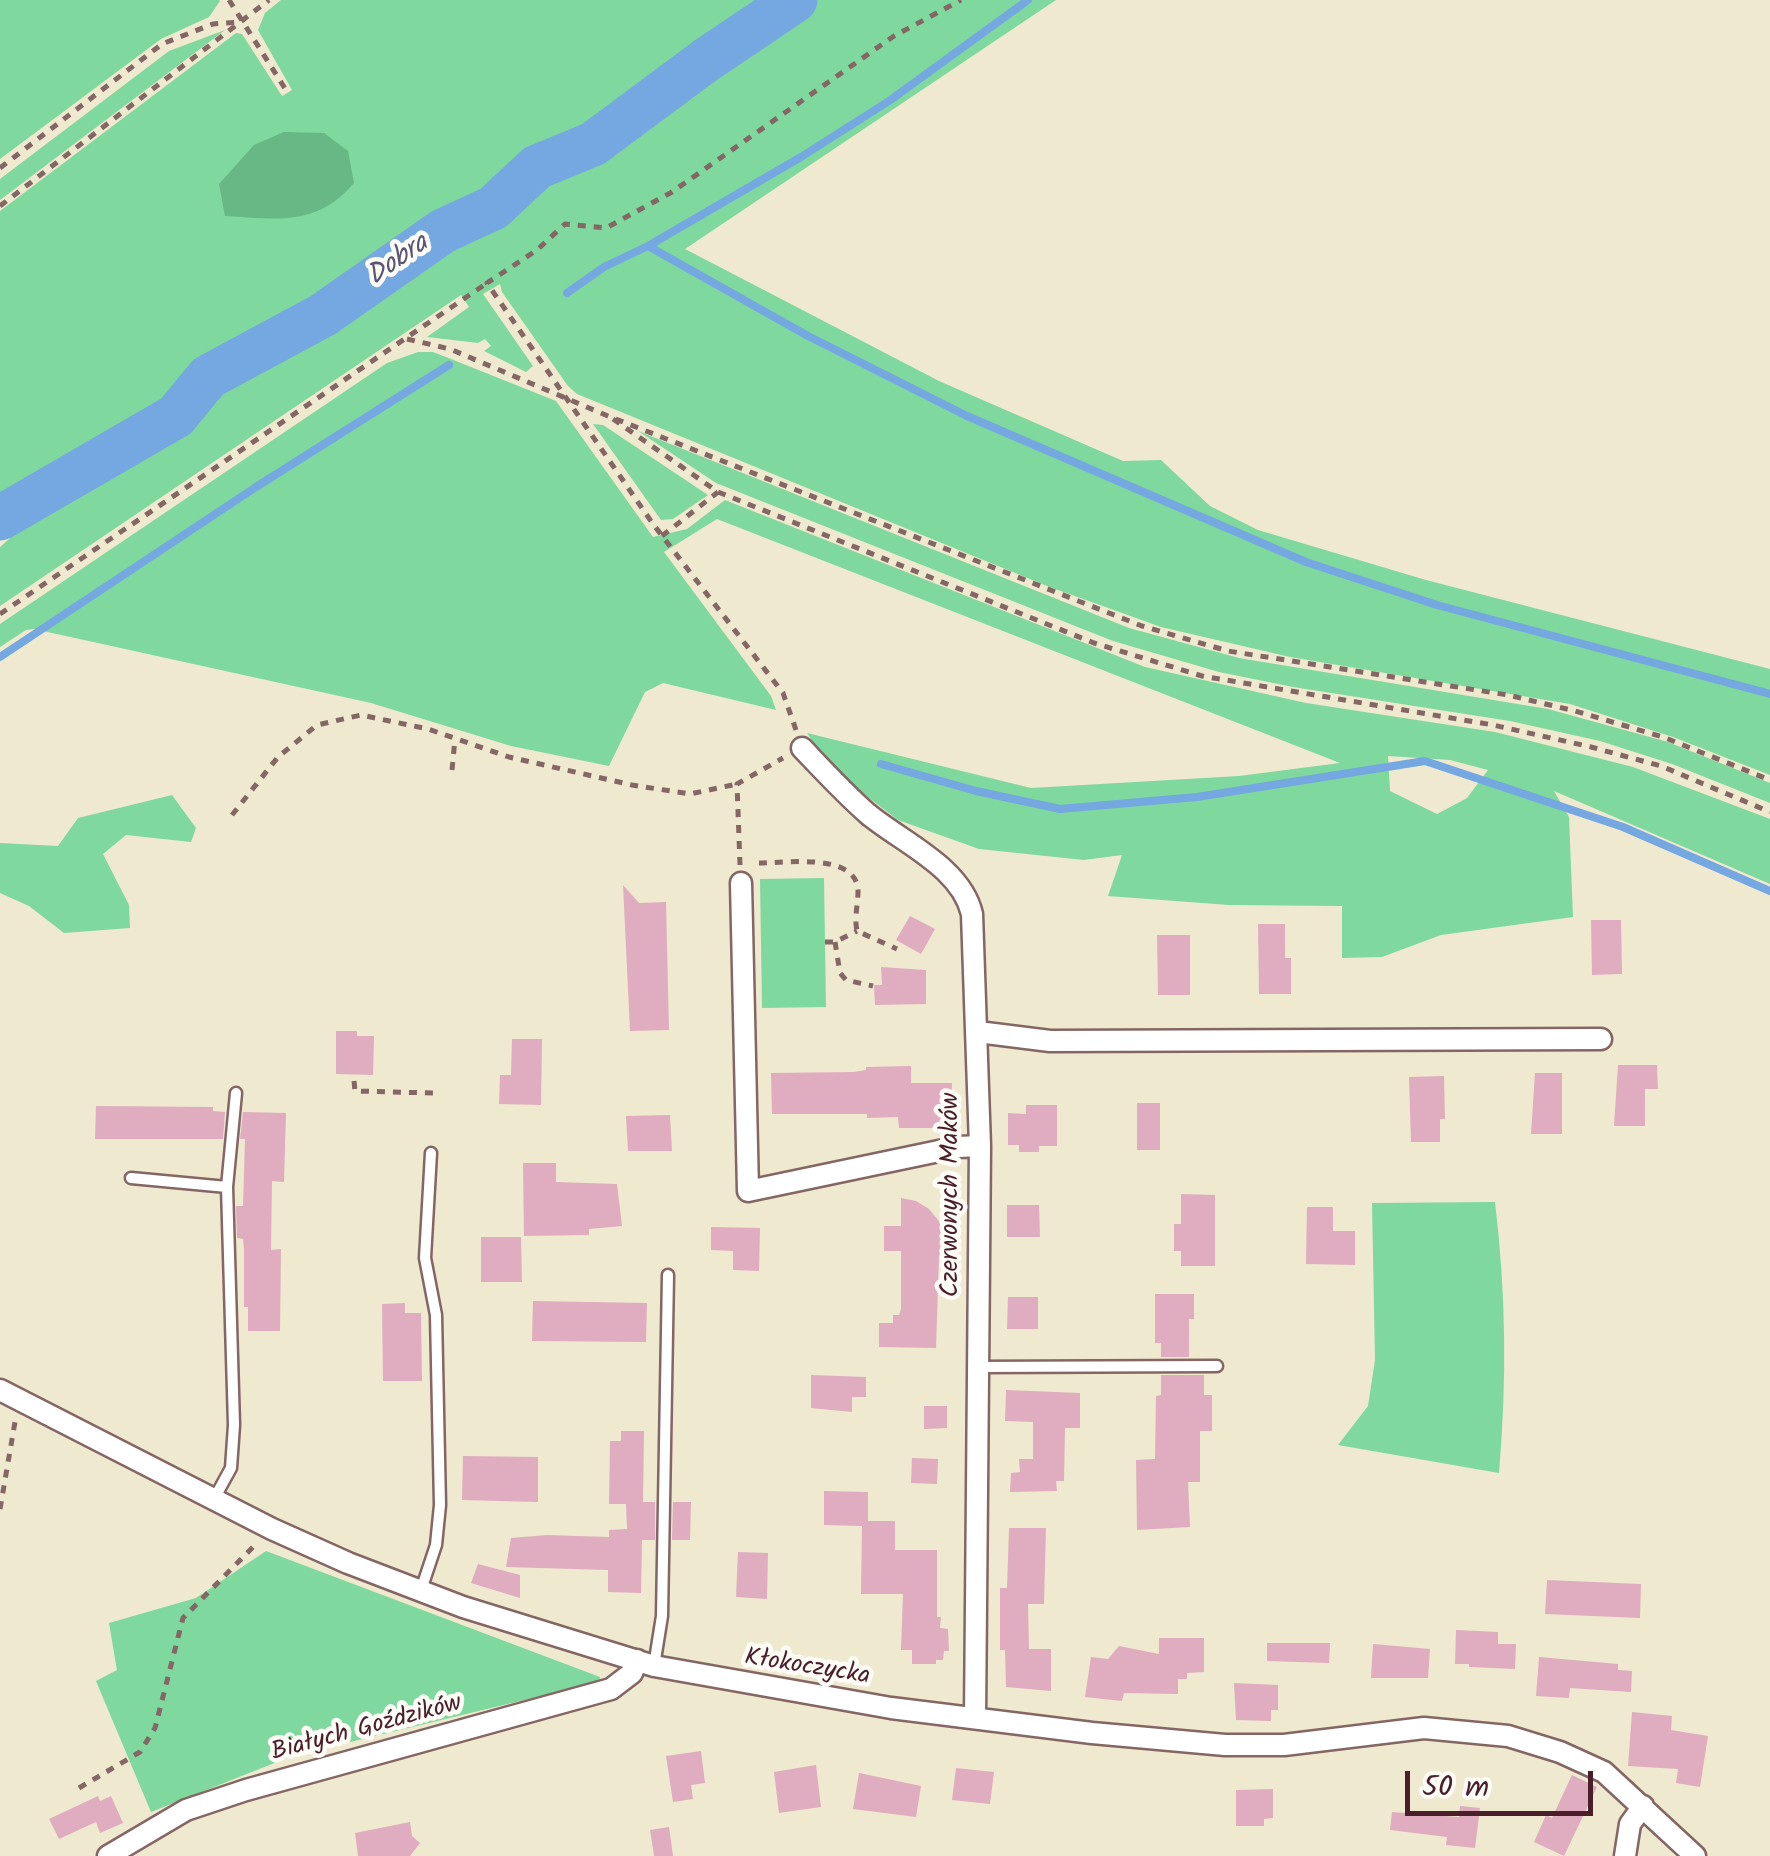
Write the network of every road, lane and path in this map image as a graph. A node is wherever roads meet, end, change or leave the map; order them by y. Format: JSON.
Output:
{"nodes":[{"id":1,"x":229,"y":0,"type":"edge"},
{"id":2,"x":269,"y":0,"type":"edge"},
{"id":3,"x":961,"y":0,"type":"edge"},
{"id":4,"x":243,"y":22,"type":"junction"},
{"id":5,"x":286,"y":90,"type":"dead end"},
{"id":6,"x":0,"y":168,"type":"edge"},
{"id":7,"x":0,"y":206,"type":"edge"},
{"id":8,"x":487,"y":283,"type":"junction"},
{"id":9,"x":407,"y":339,"type":"junction"},
{"id":10,"x":562,"y":395,"type":"junction"},
{"id":11,"x":608,"y":416,"type":"junction"},
{"id":12,"x":718,"y":492,"type":"junction"},
{"id":13,"x":662,"y":536,"type":"junction"},
{"id":14,"x":0,"y":614,"type":"edge"},
{"id":15,"x":455,"y":738,"type":"junction"},
{"id":16,"x":802,"y":748,"type":"junction"},
{"id":17,"x":452,"y":770,"type":"dead end"},
{"id":18,"x":1770,"y":780,"type":"edge"},
{"id":19,"x":737,"y":784,"type":"junction"},
{"id":20,"x":1770,"y":812,"type":"edge"},
{"id":21,"x":232,"y":816,"type":"dead end"},
{"id":22,"x":760,"y":863,"type":"dead end"},
{"id":23,"x":740,"y":883,"type":"joint"},
{"id":24,"x":856,"y":931,"type":"junction"},
{"id":25,"x":825,"y":942,"type":"dead end"},
{"id":26,"x":834,"y":942,"type":"junction"},
{"id":27,"x":897,"y":949,"type":"dead end"},
{"id":28,"x":873,"y":986,"type":"dead end"},
{"id":29,"x":978,"y":1032,"type":"junction"},
{"id":30,"x":1601,"y":1039,"type":"dead end"},
{"id":31,"x":354,"y":1082,"type":"dead end"},
{"id":32,"x":433,"y":1092,"type":"dead end"},
{"id":33,"x":236,"y":1093,"type":"dead end"},
{"id":34,"x":980,"y":1146,"type":"junction"},
{"id":35,"x":431,"y":1153,"type":"dead end"},
{"id":36,"x":131,"y":1178,"type":"dead end"},
{"id":37,"x":227,"y":1187,"type":"junction"},
{"id":38,"x":668,"y":1275,"type":"dead end"},
{"id":39,"x":1217,"y":1366,"type":"dead end"},
{"id":40,"x":977,"y":1367,"type":"junction"},
{"id":41,"x":9,"y":1394,"type":"edge"},
{"id":42,"x":214,"y":1499,"type":"junction"},
{"id":43,"x":0,"y":1509,"type":"edge"},
{"id":44,"x":272,"y":1529,"type":"junction"},
{"id":45,"x":421,"y":1590,"type":"junction"},
{"id":46,"x":646,"y":1663,"type":"junction"},
{"id":47,"x":975,"y":1718,"type":"junction"},
{"id":48,"x":79,"y":1788,"type":"dead end"},
{"id":49,"x":1643,"y":1806,"type":"junction"},
{"id":50,"x":108,"y":1856,"type":"edge"},
{"id":51,"x":1624,"y":1856,"type":"edge"},
{"id":52,"x":1695,"y":1856,"type":"edge"}],
"edges":[{"from":1,"to":4,"type":"path"},
{"from":2,"to":4,"type":"path"},
{"from":3,"to":8,"type":"path"},
{"from":4,"to":5,"type":"path"},
{"from":4,"to":6,"type":"path"},
{"from":4,"to":7,"type":"path"},
{"from":8,"to":9,"type":"path"},
{"from":8,"to":10,"type":"path"},
{"from":9,"to":10,"type":"path"},
{"from":9,"to":14,"type":"path"},
{"from":10,"to":11,"type":"path"},
{"from":10,"to":13,"type":"path"},
{"from":11,"to":12,"type":"path"},
{"from":11,"to":18,"type":"path"},
{"from":12,"to":13,"type":"path"},
{"from":12,"to":20,"type":"path"},
{"from":13,"to":16,"type":"path"},
{"from":15,"to":17,"type":"path"},
{"from":15,"to":19,"type":"path"},
{"from":15,"to":21,"type":"path"},
{"from":16,"to":19,"type":"path"},
{"from":16,"to":29,"type":"street","name":"Czerwonych Maków"},
{"from":19,"to":23,"type":"path"},
{"from":22,"to":24,"type":"path"},
{"from":23,"to":34,"type":"street"},
{"from":24,"to":26,"type":"path"},
{"from":24,"to":27,"type":"path"},
{"from":25,"to":26,"type":"path"},
{"from":26,"to":28,"type":"path"},
{"from":29,"to":30,"type":"street"},
{"from":29,"to":34,"type":"street","name":"Czerwonych Maków"},
{"from":31,"to":32,"type":"path"},
{"from":33,"to":37,"type":"lane"},
{"from":34,"to":40,"type":"street","name":"Czerwonych Maków"},
{"from":35,"to":45,"type":"lane"},
{"from":36,"to":37,"type":"lane"},
{"from":37,"to":42,"type":"lane"},
{"from":38,"to":46,"type":"lane"},
{"from":39,"to":40,"type":"lane"},
{"from":40,"to":47,"type":"street","name":"Czerwonych Maków"},
{"from":41,"to":42,"type":"street","name":"Kłokoczycka"},
{"from":41,"to":43,"type":"path"},
{"from":42,"to":44,"type":"street","name":"Kłokoczycka"},
{"from":44,"to":45,"type":"street","name":"Kłokoczycka"},
{"from":44,"to":48,"type":"path"},
{"from":45,"to":46,"type":"street","name":"Kłokoczycka"},
{"from":46,"to":47,"type":"street","name":"Kłokoczycka"},
{"from":46,"to":50,"type":"street","name":"Białych Goździków"},
{"from":47,"to":49,"type":"street","name":"Kłokoczycka"},
{"from":49,"to":51,"type":"street"},
{"from":49,"to":52,"type":"street","name":"Kłokoczycka"}]}
